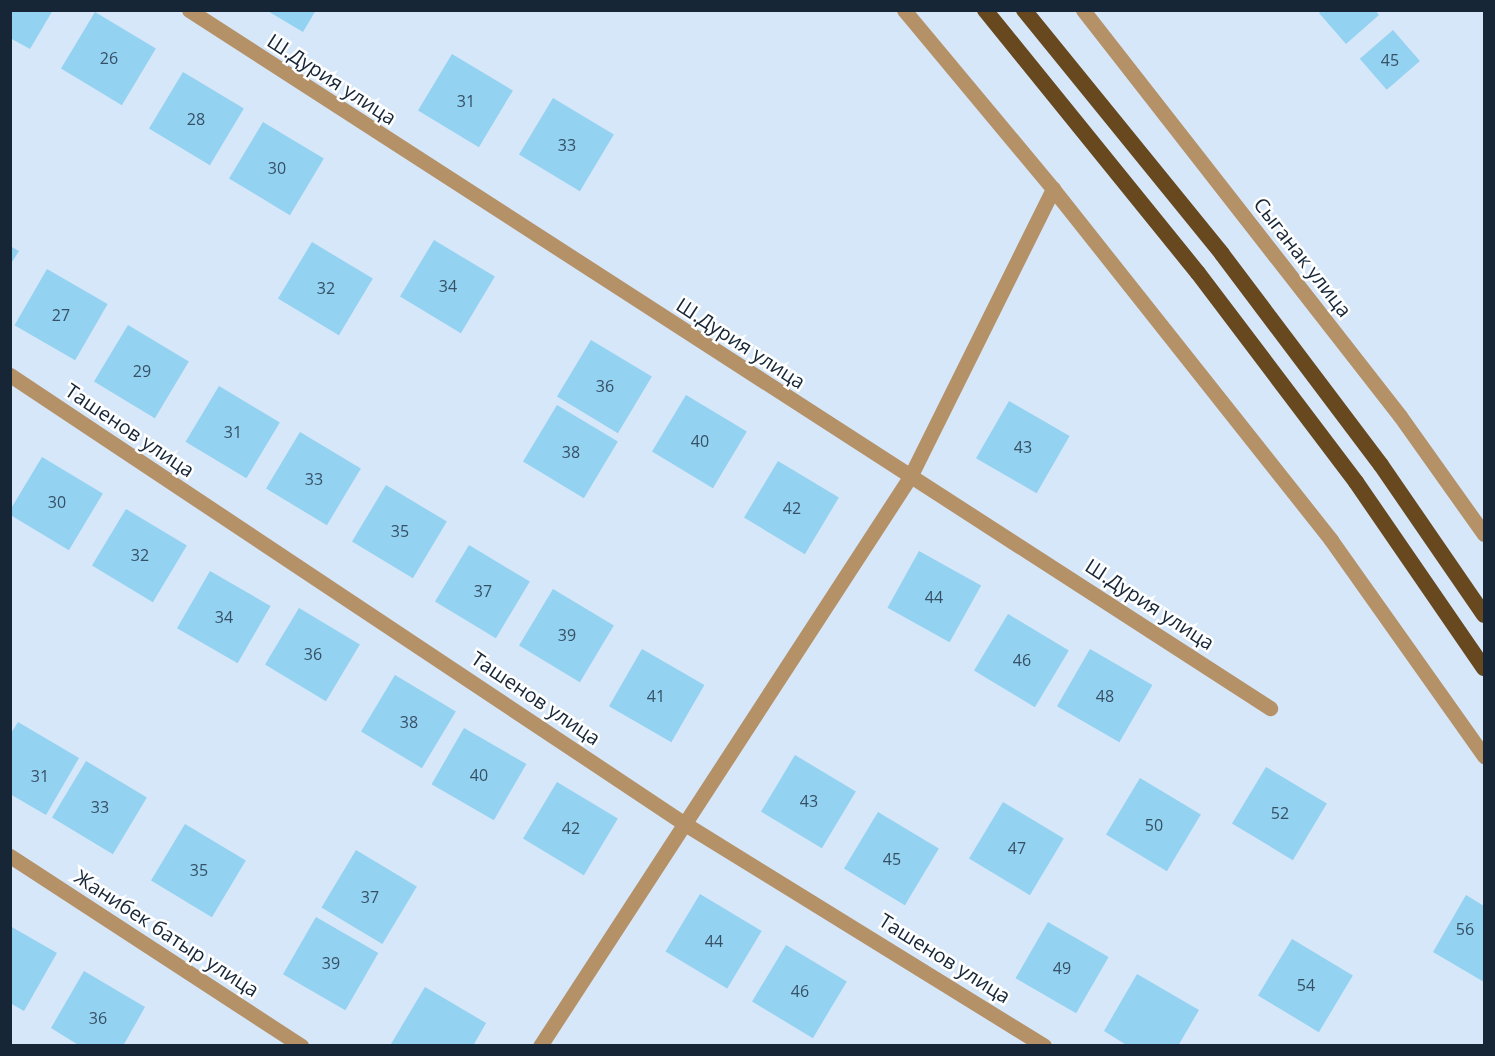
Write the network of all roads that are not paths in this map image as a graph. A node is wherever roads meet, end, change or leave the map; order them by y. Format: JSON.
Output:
{"nodes":[{"id":1,"x":189,"y":10,"type":"edge"},
{"id":2,"x":904,"y":10,"type":"edge"},
{"id":3,"x":985,"y":10,"type":"edge"},
{"id":4,"x":1024,"y":10,"type":"edge"},
{"id":5,"x":1083,"y":10,"type":"edge"},
{"id":6,"x":1053,"y":189,"type":"junction"},
{"id":7,"x":10,"y":375,"type":"edge"},
{"id":8,"x":910,"y":477,"type":"junction"},
{"id":9,"x":1485,"y":534,"type":"edge"},
{"id":10,"x":1485,"y":615,"type":"edge"},
{"id":11,"x":1485,"y":668,"type":"edge"},
{"id":12,"x":1270,"y":708,"type":"dead end"},
{"id":13,"x":1485,"y":756,"type":"edge"},
{"id":14,"x":685,"y":824,"type":"junction"},
{"id":15,"x":10,"y":856,"type":"edge"},
{"id":16,"x":301,"y":1046,"type":"edge"},
{"id":17,"x":540,"y":1046,"type":"edge"},
{"id":18,"x":1044,"y":1046,"type":"edge"}],
"edges":[{"from":1,"to":8,"type":"street","name":"Ш.Дурия улица"},
{"from":2,"to":6,"type":"street"},
{"from":3,"to":11,"type":"highway"},
{"from":4,"to":10,"type":"highway"},
{"from":5,"to":9,"type":"street","name":"Сыганак улица"},
{"from":6,"to":8,"type":"street"},
{"from":6,"to":13,"type":"street"},
{"from":7,"to":14,"type":"street","name":"Ташенов улица"},
{"from":8,"to":12,"type":"street","name":"Ш.Дурия улица"},
{"from":8,"to":14,"type":"street"},
{"from":14,"to":17,"type":"street"},
{"from":14,"to":18,"type":"street","name":"Ташенов улица"},
{"from":15,"to":16,"type":"street","name":"Жанибек батыр улица"}]}
